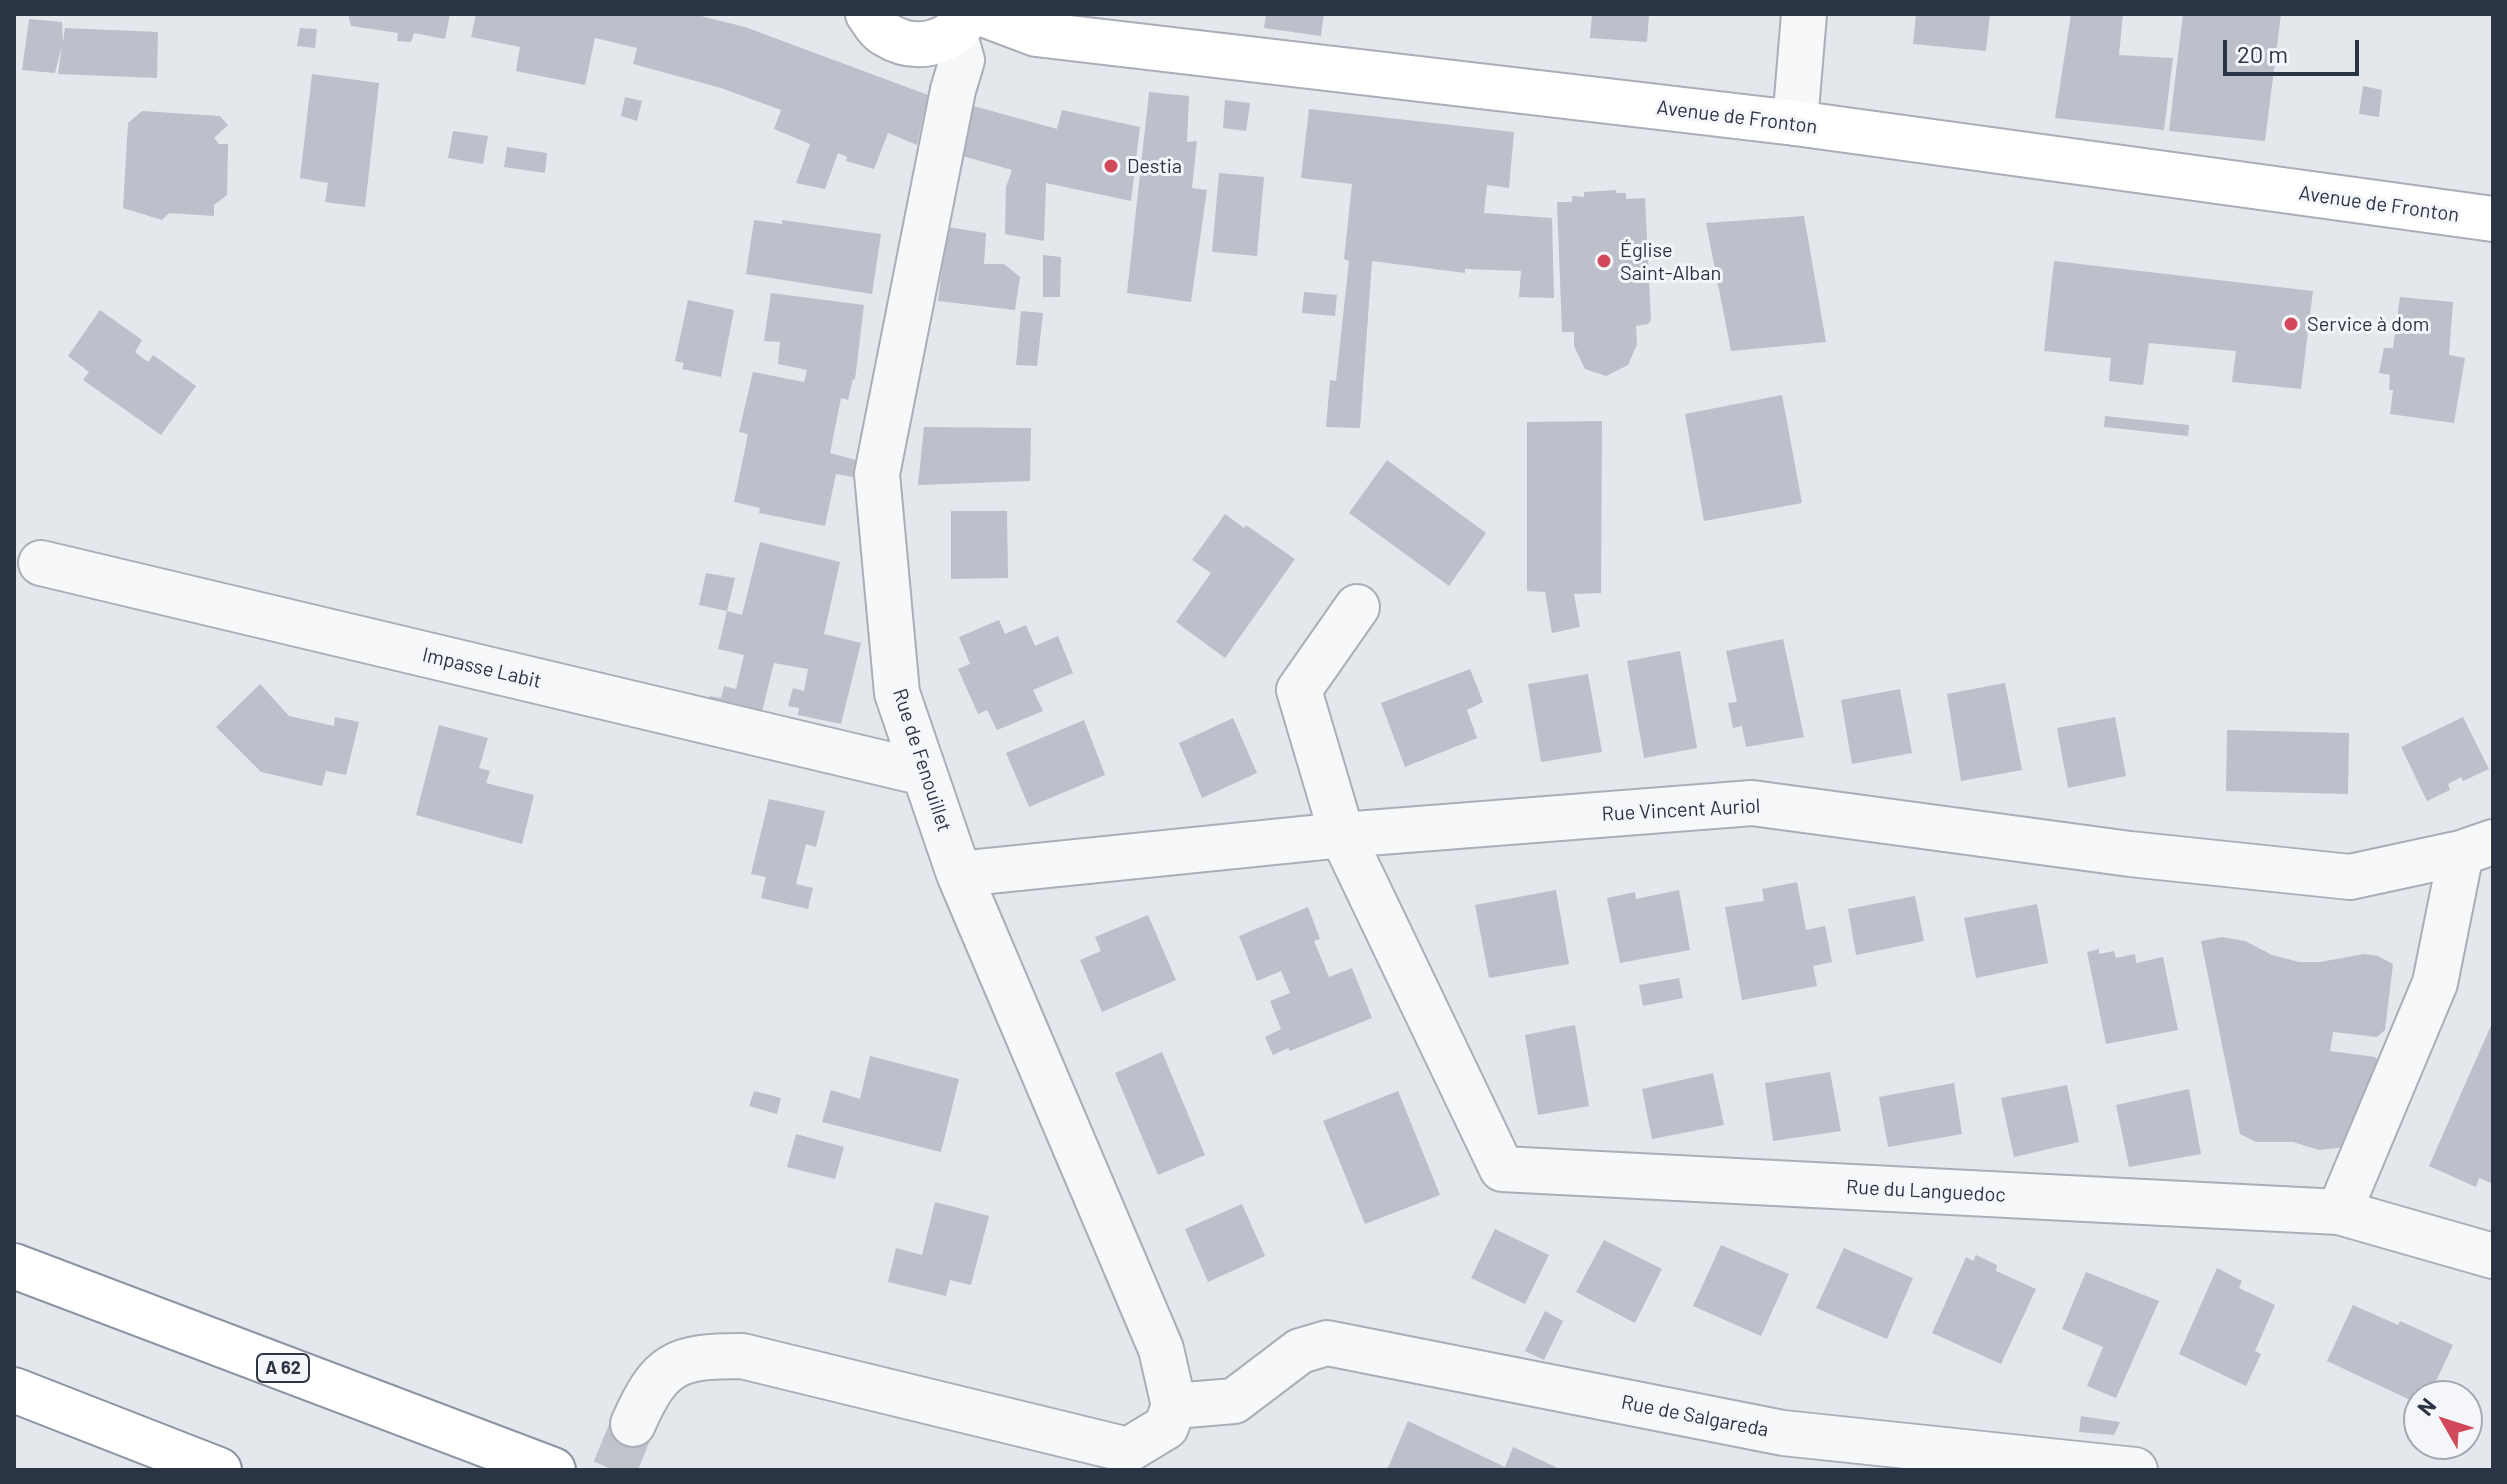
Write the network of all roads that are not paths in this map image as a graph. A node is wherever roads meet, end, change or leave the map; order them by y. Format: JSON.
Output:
{"nodes":[{"id":1,"x":868,"y":14,"type":"edge"},
{"id":2,"x":1804,"y":14,"type":"edge"},
{"id":3,"x":969,"y":20,"type":"edge"},
{"id":4,"x":1795,"y":123,"type":"junction"},
{"id":5,"x":2493,"y":219,"type":"edge"},
{"id":6,"x":41,"y":563,"type":"dead end"},
{"id":7,"x":1357,"y":607,"type":"dead end"},
{"id":8,"x":924,"y":773,"type":"junction"},
{"id":9,"x":1342,"y":835,"type":"junction"},
{"id":10,"x":2477,"y":847,"type":"edge"},
{"id":11,"x":959,"y":874,"type":"junction"},
{"id":12,"x":2339,"y":1212,"type":"junction"},
{"id":13,"x":2493,"y":1256,"type":"edge"},
{"id":14,"x":14,"y":1266,"type":"edge"},
{"id":15,"x":14,"y":1390,"type":"edge"},
{"id":16,"x":1174,"y":1406,"type":"junction"},
{"id":17,"x":633,"y":1424,"type":"tunnel mouth"},
{"id":18,"x":219,"y":1470,"type":"edge"},
{"id":19,"x":553,"y":1470,"type":"edge"},
{"id":20,"x":2135,"y":1470,"type":"edge"}],
"edges":[{"from":1,"to":3,"type":"main road"},
{"from":2,"to":4,"type":"street"},
{"from":3,"to":4,"type":"main road","name":"Avenue de Fronton"},
{"from":3,"to":8,"type":"street","name":"Rue de Fenouillet"},
{"from":4,"to":5,"type":"main road","name":"Avenue de Fronton"},
{"from":6,"to":8,"type":"street","name":"Impasse Labit"},
{"from":7,"to":9,"type":"street"},
{"from":8,"to":11,"type":"street","name":"Rue de Fenouillet"},
{"from":9,"to":10,"type":"street","name":"Rue Vincent Auriol"},
{"from":9,"to":11,"type":"street","name":"Rue Vincent Auriol"},
{"from":9,"to":12,"type":"street","name":"Rue du Languedoc"},
{"from":10,"to":12,"type":"street"},
{"from":11,"to":16,"type":"street","name":"Rue de Fenouillet"},
{"from":12,"to":13,"type":"street"},
{"from":14,"to":19,"type":"main road","number":"A 62"},
{"from":15,"to":18,"type":"main road"},
{"from":16,"to":17,"type":"street"},
{"from":16,"to":20,"type":"street","name":"Rue de Salgareda"}]}
